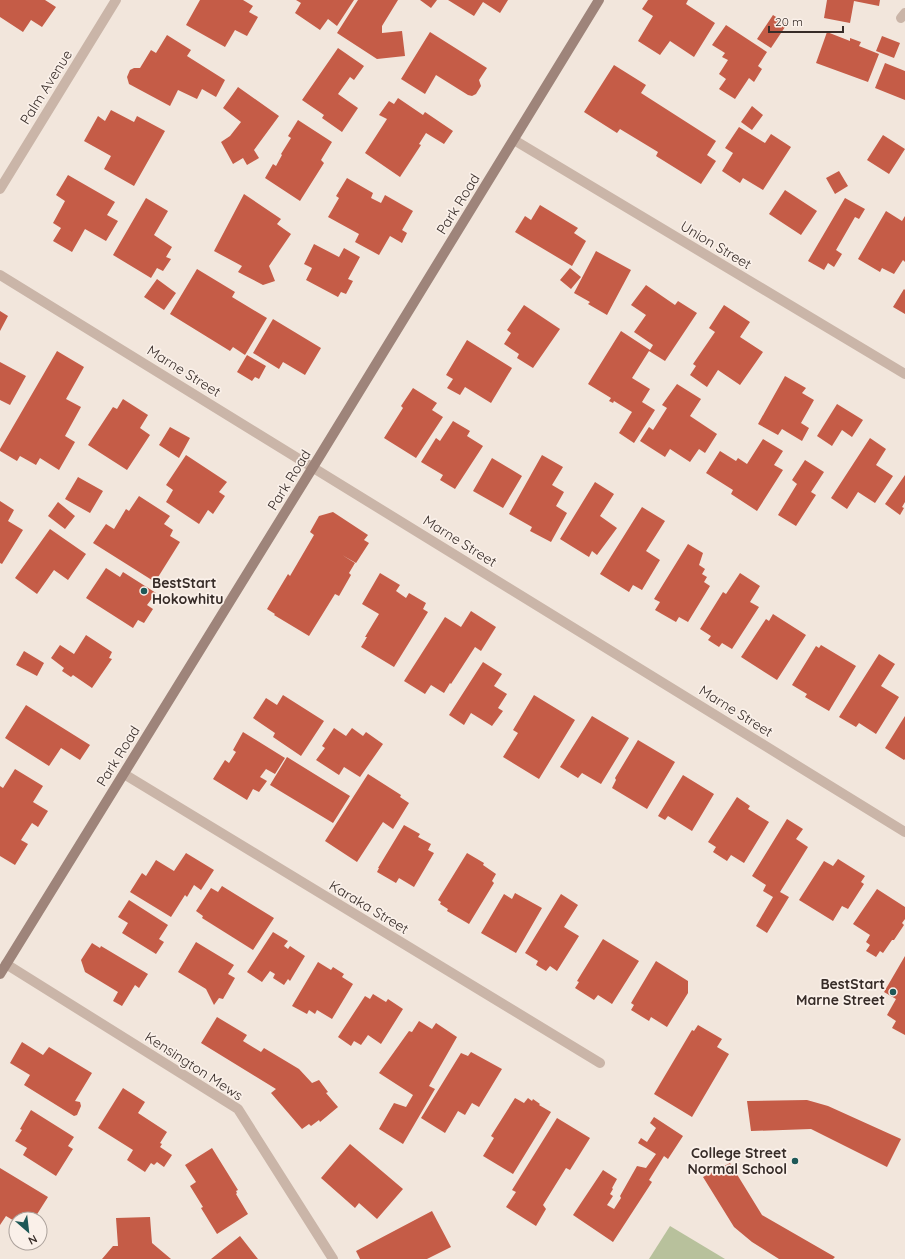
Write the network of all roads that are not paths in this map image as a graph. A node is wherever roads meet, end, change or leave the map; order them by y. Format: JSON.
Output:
{"nodes":[{"id":1,"x":116,"y":0,"type":"edge"},
{"id":2,"x":599,"y":0,"type":"edge"},
{"id":3,"x":514,"y":140,"type":"junction"},
{"id":4,"x":0,"y":189,"type":"edge"},
{"id":5,"x":0,"y":275,"type":"edge"},
{"id":6,"x":905,"y":374,"type":"edge"},
{"id":7,"x":313,"y":467,"type":"junction"},
{"id":8,"x":124,"y":774,"type":"junction"},
{"id":9,"x":905,"y":832,"type":"edge"},
{"id":10,"x":6,"y":964,"type":"junction"},
{"id":11,"x":0,"y":974,"type":"edge"},
{"id":12,"x":600,"y":1064,"type":"dead end"},
{"id":13,"x":333,"y":1259,"type":"edge"}],
"edges":[{"from":1,"to":4,"type":"street","name":"Palm Avenue"},
{"from":2,"to":3,"type":"street","name":"Park Road"},
{"from":3,"to":6,"type":"street","name":"Union Street"},
{"from":3,"to":7,"type":"street","name":"Park Road"},
{"from":5,"to":7,"type":"street","name":"Marne Street"},
{"from":7,"to":8,"type":"street","name":"Park Road"},
{"from":7,"to":9,"type":"street","name":"Marne Street"},
{"from":8,"to":10,"type":"street","name":"Park Road"},
{"from":8,"to":12,"type":"street","name":"Karaka Street"},
{"from":10,"to":11,"type":"street","name":"Park Road"},
{"from":10,"to":13,"type":"street","name":"Kensington Mews"}]}
